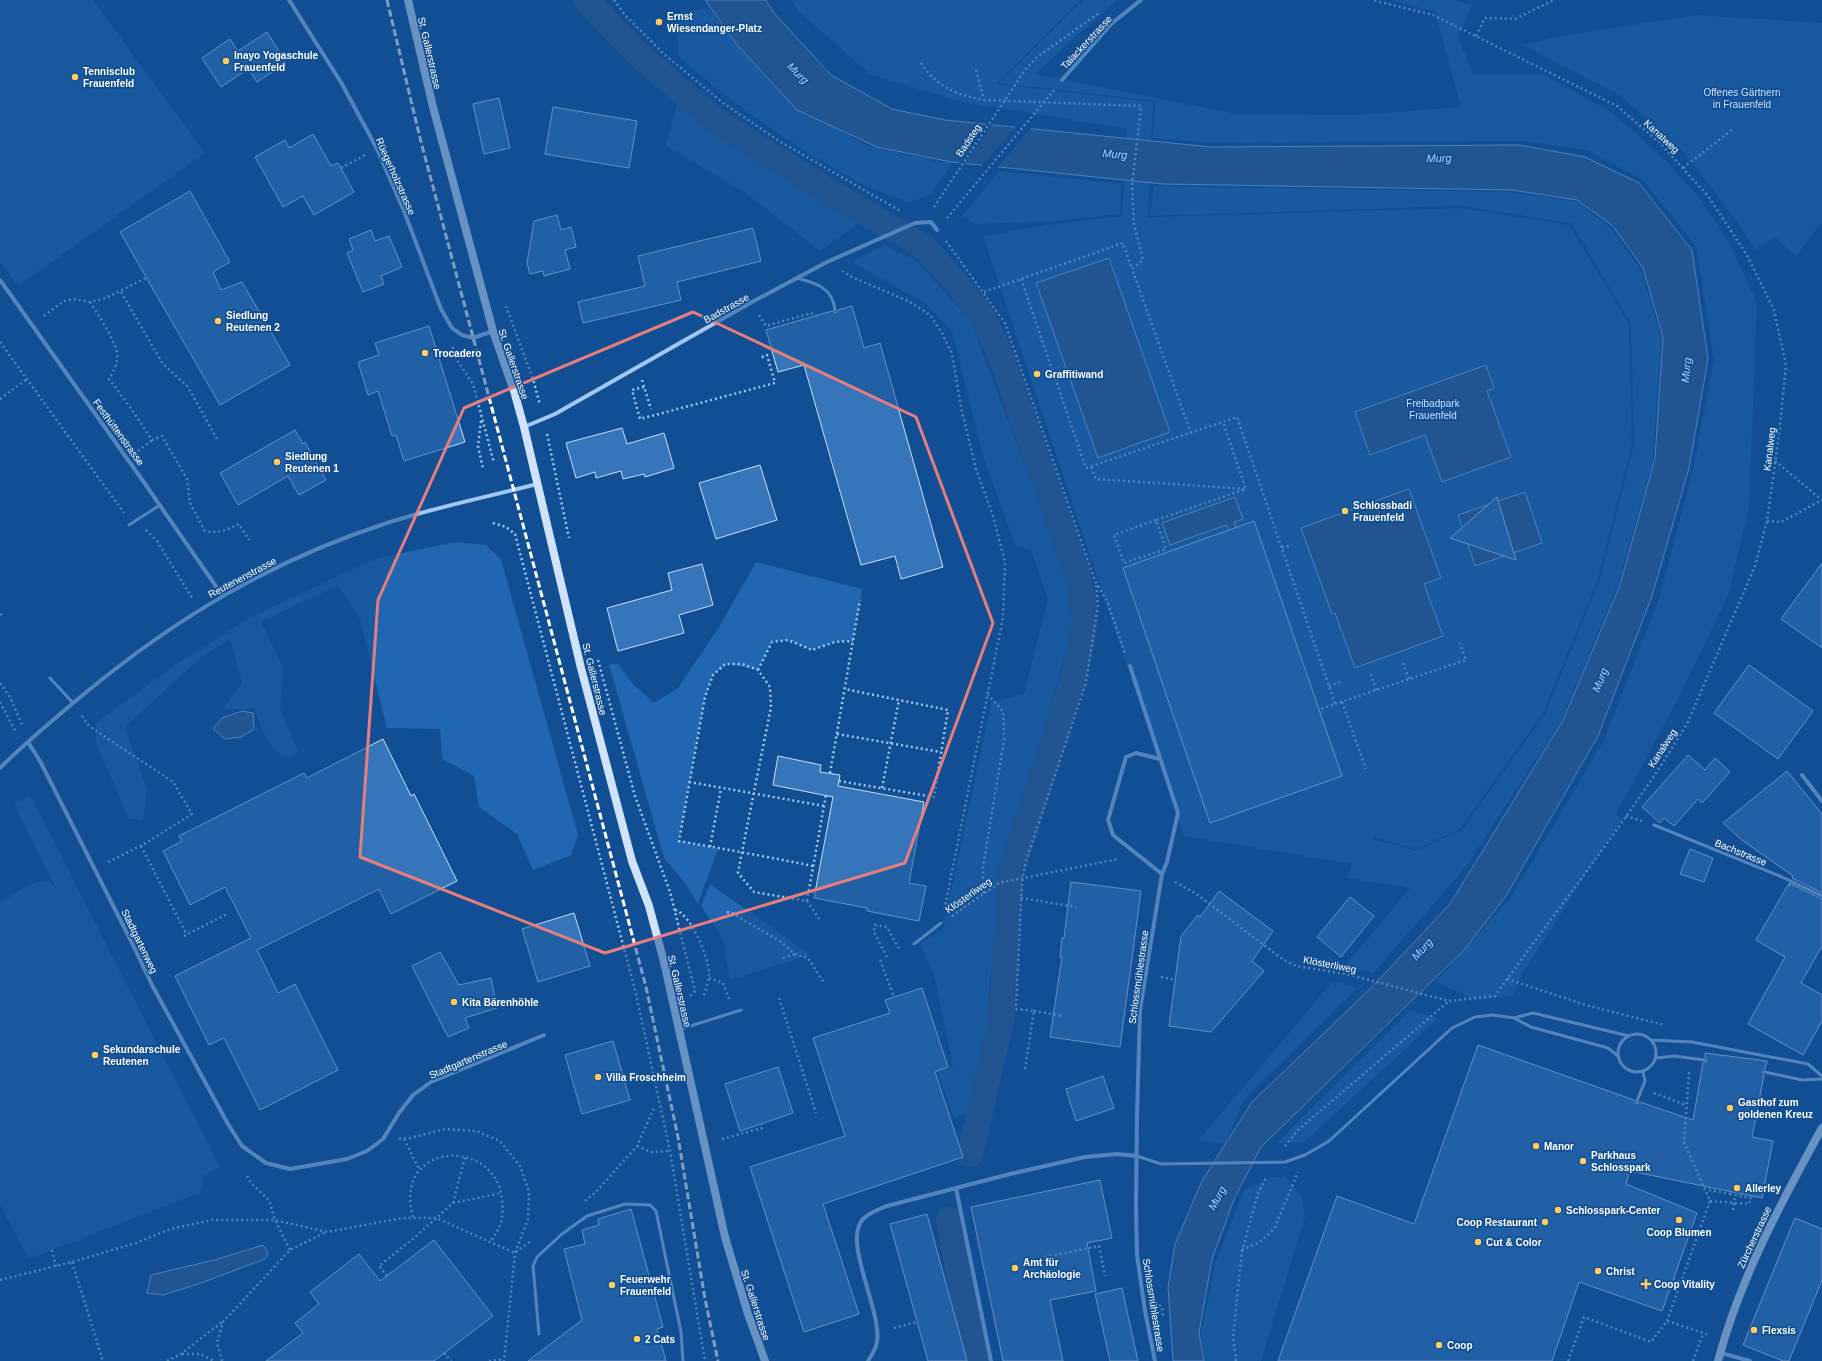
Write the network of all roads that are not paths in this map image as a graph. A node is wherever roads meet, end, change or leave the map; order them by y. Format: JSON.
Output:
{"nodes":[{"id":1,"x":289,"y":0,"type":"edge"},
{"id":2,"x":408,"y":0,"type":"edge"},
{"id":3,"x":1141,"y":0,"type":"edge"},
{"id":4,"x":1062,"y":80,"type":"road end"},
{"id":5,"x":937,"y":230,"type":"road end"},
{"id":6,"x":797,"y":278,"type":"junction"},
{"id":7,"x":0,"y":280,"type":"edge"},
{"id":8,"x":836,"y":310,"type":"dead end"},
{"id":9,"x":492,"y":331,"type":"junction"},
{"id":10,"x":524,"y":427,"type":"junction"},
{"id":11,"x":536,"y":484,"type":"junction"},
{"id":12,"x":160,"y":505,"type":"junction"},
{"id":13,"x":131,"y":525,"type":"road end"},
{"id":14,"x":222,"y":595,"type":"junction"},
{"id":15,"x":1130,"y":666,"type":"road end"},
{"id":16,"x":50,"y":678,"type":"dead end"},
{"id":17,"x":73,"y":703,"type":"junction"},
{"id":18,"x":28,"y":742,"type":"junction"},
{"id":19,"x":1160,"y":759,"type":"junction"},
{"id":20,"x":0,"y":768,"type":"edge"},
{"id":21,"x":1802,"y":775,"type":"dead end"},
{"id":22,"x":1822,"y":801,"type":"edge"},
{"id":23,"x":1654,"y":825,"type":"dead end"},
{"id":24,"x":1162,"y":874,"type":"junction"},
{"id":25,"x":1822,"y":896,"type":"edge"},
{"id":26,"x":941,"y":923,"type":"road end"},
{"id":27,"x":914,"y":944,"type":"dead end"},
{"id":28,"x":741,"y":1010,"type":"dead end"},
{"id":29,"x":1514,"y":1018,"type":"junction"},
{"id":30,"x":679,"y":1030,"type":"junction"},
{"id":31,"x":544,"y":1035,"type":"dead end"},
{"id":32,"x":1629,"y":1036,"type":"junction"},
{"id":33,"x":1651,"y":1040,"type":"junction"},
{"id":34,"x":1618,"y":1056,"type":"junction"},
{"id":35,"x":1656,"y":1058,"type":"junction"},
{"id":36,"x":1704,"y":1060,"type":"dead end"},
{"id":37,"x":1643,"y":1072,"type":"junction"},
{"id":38,"x":1765,"y":1072,"type":"dead end"},
{"id":39,"x":1822,"y":1076,"type":"edge"},
{"id":40,"x":1822,"y":1079,"type":"edge"},
{"id":41,"x":1637,"y":1101,"type":"dead end"},
{"id":42,"x":1822,"y":1128,"type":"edge"},
{"id":43,"x":242,"y":1146,"type":"joint"},
{"id":44,"x":1137,"y":1156,"type":"junction"},
{"id":45,"x":956,"y":1188,"type":"junction"},
{"id":46,"x":539,"y":1334,"type":"dead end"},
{"id":47,"x":1721,"y":1352,"type":"junction"},
{"id":48,"x":683,"y":1361,"type":"edge"},
{"id":49,"x":766,"y":1361,"type":"edge"},
{"id":50,"x":868,"y":1361,"type":"edge"},
{"id":51,"x":991,"y":1361,"type":"edge"},
{"id":52,"x":1154,"y":1361,"type":"edge"},
{"id":53,"x":1718,"y":1361,"type":"edge"},
{"id":54,"x":1750,"y":1361,"type":"edge"}],
"edges":[{"from":1,"to":9,"type":"street","name":"Rüegerholzstrasse"},
{"from":2,"to":9,"type":"main road","name":"St. Gallerstrasse"},
{"from":3,"to":4,"type":"street","name":"Talackerstrasse"},
{"from":5,"to":6,"type":"street","name":"Badstrasse"},
{"from":6,"to":8,"type":"lane"},
{"from":6,"to":10,"type":"street","name":"Badstrasse"},
{"from":7,"to":12,"type":"street","name":"Festhüttenstrasse"},
{"from":9,"to":10,"type":"main road","name":"St. Gallerstrasse"},
{"from":10,"to":11,"type":"main road","name":"St. Gallerstrasse"},
{"from":11,"to":14,"type":"street","name":"Reutenenstrasse"},
{"from":11,"to":30,"type":"main road","name":"St. Gallerstrasse"},
{"from":12,"to":13,"type":"lane"},
{"from":12,"to":14,"type":"street","name":"Festhüttenstrasse"},
{"from":14,"to":17,"type":"street","name":"Reutenenstrasse"},
{"from":15,"to":19,"type":"street","name":"Schlossmühlestrasse"},
{"from":16,"to":17,"type":"lane"},
{"from":17,"to":18,"type":"street","name":"Reutenenstrasse"},
{"from":18,"to":20,"type":"street","name":"Reutenenstrasse"},
{"from":18,"to":43,"type":"street","name":"Stadtgartenweg"},
{"from":19,"to":24,"type":"street","name":"Schlossmühlestrasse"},
{"from":19,"to":24,"type":"street"},
{"from":21,"to":22,"type":"street"},
{"from":23,"to":25,"type":"lane","name":"Bachstrasse"},
{"from":24,"to":44,"type":"street","name":"Schlossmühlestrasse"},
{"from":26,"to":27,"type":"lane","name":"Klösterliweg"},
{"from":28,"to":30,"type":"lane"},
{"from":29,"to":32,"type":"lane"},
{"from":29,"to":34,"type":"lane"},
{"from":29,"to":44,"type":"lane"},
{"from":30,"to":49,"type":"main road","name":"St. Gallerstrasse"},
{"from":31,"to":43,"type":"street","name":"Stadtgartenstrasse"},
{"from":32,"to":33,"type":"lane"},
{"from":32,"to":34,"type":"lane"},
{"from":33,"to":35,"type":"lane"},
{"from":33,"to":39,"type":"lane"},
{"from":34,"to":37,"type":"lane"},
{"from":35,"to":36,"type":"lane"},
{"from":35,"to":37,"type":"lane"},
{"from":37,"to":41,"type":"lane"},
{"from":38,"to":40,"type":"lane"},
{"from":42,"to":47,"type":"main road","name":"Zürcherstrasse"},
{"from":44,"to":45,"type":"street"},
{"from":44,"to":52,"type":"street","name":"Schlossmühlestrasse"},
{"from":45,"to":50,"type":"street"},
{"from":45,"to":51,"type":"street"},
{"from":46,"to":48,"type":"lane"},
{"from":47,"to":53,"type":"main road","name":"Zürcherstrasse"},
{"from":47,"to":54,"type":"street"}]}
